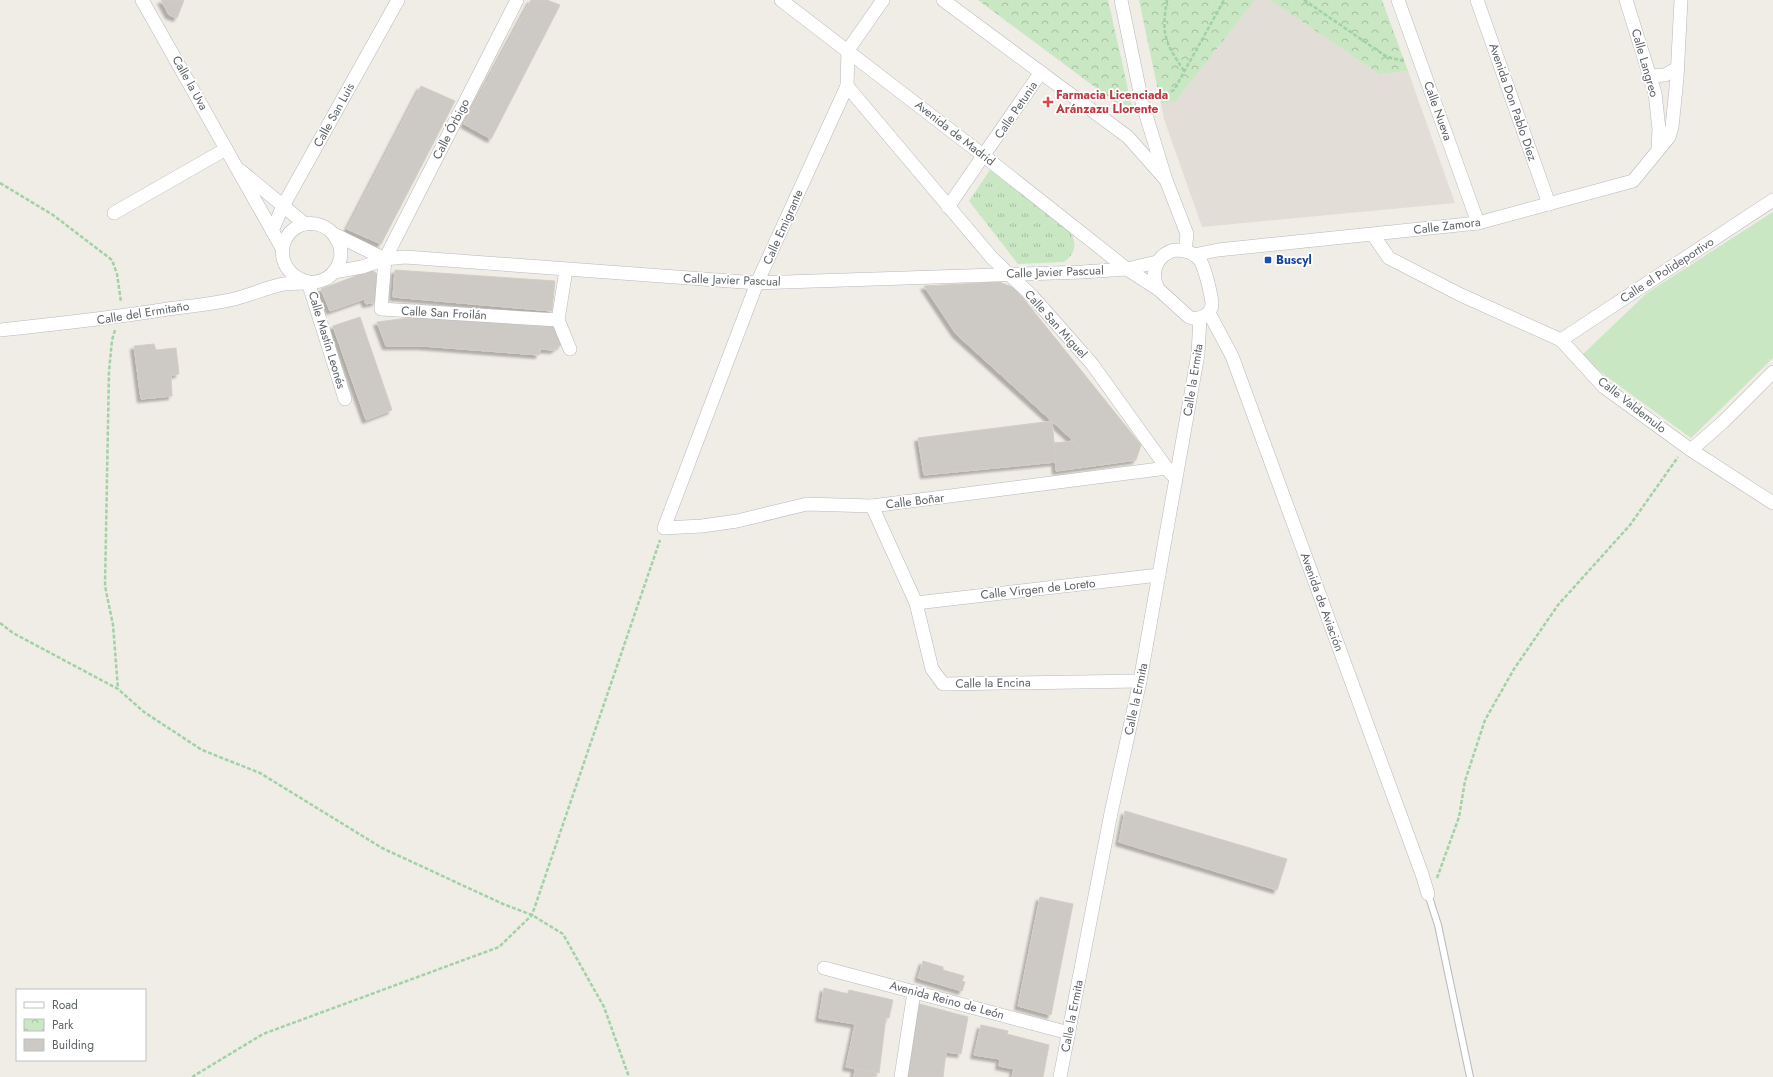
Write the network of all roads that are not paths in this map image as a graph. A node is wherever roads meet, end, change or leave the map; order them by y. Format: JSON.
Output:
{"nodes":[{"id":1,"x":142,"y":0,"type":"edge"},
{"id":2,"x":398,"y":0,"type":"edge"},
{"id":3,"x":517,"y":0,"type":"edge"},
{"id":4,"x":781,"y":0,"type":"edge"},
{"id":5,"x":883,"y":0,"type":"edge"},
{"id":6,"x":943,"y":0,"type":"edge"},
{"id":7,"x":1121,"y":0,"type":"edge"},
{"id":8,"x":1398,"y":0,"type":"edge"},
{"id":9,"x":1477,"y":0,"type":"edge"},
{"id":10,"x":1626,"y":0,"type":"edge"},
{"id":11,"x":1681,"y":0,"type":"edge"},
{"id":12,"x":848,"y":50,"type":"junction"},
{"id":13,"x":1678,"y":68,"type":"junction"},
{"id":14,"x":1041,"y":72,"type":"junction"},
{"id":15,"x":1650,"y":76,"type":"junction"},
{"id":16,"x":847,"y":86,"type":"junction"},
{"id":17,"x":226,"y":149,"type":"junction"},
{"id":18,"x":1658,"y":150,"type":"junction"},
{"id":19,"x":984,"y":156,"type":"junction"},
{"id":20,"x":235,"y":166,"type":"junction"},
{"id":21,"x":1166,"y":180,"type":"junction"},
{"id":22,"x":1773,"y":200,"type":"edge"},
{"id":23,"x":1549,"y":204,"type":"junction"},
{"id":24,"x":283,"y":206,"type":"junction"},
{"id":25,"x":948,"y":207,"type":"junction"},
{"id":26,"x":114,"y":213,"type":"dead end"},
{"id":27,"x":1478,"y":223,"type":"junction"},
{"id":28,"x":306,"y":224,"type":"junction"},
{"id":29,"x":272,"y":231,"type":"junction"},
{"id":30,"x":334,"y":234,"type":"junction"},
{"id":31,"x":1373,"y":235,"type":"junction"},
{"id":32,"x":282,"y":248,"type":"junction"},
{"id":33,"x":1218,"y":250,"type":"junction"},
{"id":34,"x":1190,"y":253,"type":"junction"},
{"id":35,"x":385,"y":259,"type":"junction"},
{"id":36,"x":1157,"y":262,"type":"junction"},
{"id":37,"x":285,"y":266,"type":"junction"},
{"id":38,"x":1203,"y":268,"type":"junction"},
{"id":39,"x":1127,"y":269,"type":"junction"},
{"id":40,"x":566,"y":270,"type":"junction"},
{"id":41,"x":334,"y":272,"type":"junction"},
{"id":42,"x":1009,"y":274,"type":"junction"},
{"id":43,"x":308,"y":282,"type":"junction"},
{"id":44,"x":757,"y":283,"type":"junction"},
{"id":45,"x":284,"y":284,"type":"junction"},
{"id":46,"x":1158,"y":289,"type":"junction"},
{"id":47,"x":1205,"y":315,"type":"junction"},
{"id":48,"x":558,"y":320,"type":"junction"},
{"id":49,"x":0,"y":330,"type":"edge"},
{"id":50,"x":1561,"y":340,"type":"junction"},
{"id":51,"x":570,"y":350,"type":"dead end"},
{"id":52,"x":1773,"y":372,"type":"edge"},
{"id":53,"x":345,"y":398,"type":"dead end"},
{"id":54,"x":1689,"y":448,"type":"junction"},
{"id":55,"x":1167,"y":468,"type":"junction"},
{"id":56,"x":1177,"y":480,"type":"junction"},
{"id":57,"x":1773,"y":503,"type":"edge"},
{"id":58,"x":872,"y":506,"type":"junction"},
{"id":59,"x":664,"y":528,"type":"joint"},
{"id":60,"x":1160,"y":575,"type":"junction"},
{"id":61,"x":916,"y":603,"type":"junction"},
{"id":62,"x":1140,"y":681,"type":"junction"},
{"id":63,"x":1428,"y":894,"type":"joint"},
{"id":64,"x":824,"y":968,"type":"dead end"},
{"id":65,"x":914,"y":992,"type":"junction"},
{"id":66,"x":1070,"y":1032,"type":"junction"},
{"id":67,"x":902,"y":1077,"type":"edge"},
{"id":68,"x":1060,"y":1077,"type":"edge"},
{"id":69,"x":1470,"y":1077,"type":"edge"}],
"edges":[{"from":1,"to":17,"type":"street","name":"Calle la Uva"},
{"from":2,"to":24,"type":"street","name":"Calle San Luis"},
{"from":3,"to":35,"type":"street","name":"Calle Órbigo"},
{"from":4,"to":12,"type":"street","name":"Avenida de Madrid"},
{"from":5,"to":12,"type":"street"},
{"from":6,"to":14,"type":"street"},
{"from":7,"to":21,"type":"street"},
{"from":8,"to":27,"type":"street","name":"Calle Nueva"},
{"from":9,"to":23,"type":"street","name":"Avenida Don Pablo Díez"},
{"from":10,"to":15,"type":"street","name":"Calle Langreo"},
{"from":11,"to":13,"type":"street","name":"Calle Zamora"},
{"from":12,"to":16,"type":"street","name":"Calle Emigrante"},
{"from":12,"to":19,"type":"street","name":"Avenida de Madrid"},
{"from":13,"to":15,"type":"street"},
{"from":13,"to":18,"type":"street","name":"Calle Zamora"},
{"from":14,"to":19,"type":"street","name":"Calle Petunia"},
{"from":14,"to":21,"type":"street"},
{"from":15,"to":18,"type":"street","name":"Calle Langreo"},
{"from":16,"to":25,"type":"street","name":"Calle San Miguel"},
{"from":16,"to":44,"type":"street","name":"Calle Emigrante"},
{"from":17,"to":20,"type":"street","name":"Calle la Uva"},
{"from":17,"to":26,"type":"street"},
{"from":18,"to":23,"type":"street","name":"Calle Zamora"},
{"from":19,"to":25,"type":"street","name":"Calle Petunia"},
{"from":19,"to":39,"type":"street","name":"Avenida de Madrid"},
{"from":20,"to":24,"type":"street","name":"Calle la Uva"},
{"from":20,"to":29,"type":"street","name":"Calle la Uva"},
{"from":21,"to":34,"type":"street"},
{"from":22,"to":50,"type":"street","name":"Calle el Polideportivo"},
{"from":23,"to":27,"type":"street","name":"Calle Zamora"},
{"from":24,"to":28,"type":"street","name":"Calle la Uva"},
{"from":24,"to":29,"type":"street","name":"Calle San Luis"},
{"from":25,"to":42,"type":"street","name":"Calle San Miguel"},
{"from":27,"to":31,"type":"street","name":"Calle Zamora"},
{"from":28,"to":30,"type":"street"},
{"from":28,"to":32,"type":"street"},
{"from":29,"to":32,"type":"street","name":"Calle la Uva"},
{"from":30,"to":35,"type":"street"},
{"from":30,"to":41,"type":"street"},
{"from":31,"to":33,"type":"street","name":"Calle Zamora"},
{"from":31,"to":50,"type":"street","name":"Calle Valdemulo"},
{"from":32,"to":37,"type":"street"},
{"from":33,"to":34,"type":"street","name":"Calle Zamora"},
{"from":33,"to":38,"type":"street"},
{"from":34,"to":36,"type":"street"},
{"from":34,"to":38,"type":"street"},
{"from":35,"to":40,"type":"street","name":"Calle Javier Pascual"},
{"from":35,"to":41,"type":"street","name":"Calle Javier Pascual"},
{"from":35,"to":48,"type":"street","name":"Calle San Froilán"},
{"from":36,"to":39,"type":"street","name":"Calle Javier Pascual"},
{"from":36,"to":46,"type":"street"},
{"from":37,"to":43,"type":"street"},
{"from":37,"to":45,"type":"street"},
{"from":38,"to":47,"type":"street"},
{"from":39,"to":42,"type":"street","name":"Calle Javier Pascual"},
{"from":39,"to":46,"type":"street"},
{"from":40,"to":44,"type":"street","name":"Calle Javier Pascual"},
{"from":40,"to":48,"type":"street"},
{"from":41,"to":43,"type":"street"},
{"from":42,"to":44,"type":"street","name":"Calle Javier Pascual"},
{"from":42,"to":55,"type":"street","name":"Calle San Miguel"},
{"from":43,"to":45,"type":"street","name":"Calle del Ermitaño"},
{"from":43,"to":53,"type":"street","name":"Calle Mastín Leonés"},
{"from":44,"to":59,"type":"street","name":"Calle Emigrante"},
{"from":45,"to":49,"type":"street","name":"Calle del Ermitaño"},
{"from":46,"to":47,"type":"street"},
{"from":47,"to":56,"type":"street","name":"Calle la Ermita"},
{"from":47,"to":63,"type":"street","name":"Avenida de Aviación"},
{"from":48,"to":51,"type":"street"},
{"from":50,"to":54,"type":"street","name":"Calle Valdemulo"},
{"from":52,"to":54,"type":"street"},
{"from":54,"to":57,"type":"street","name":"Calle Valdemulo"},
{"from":55,"to":56,"type":"street","name":"Calle San Miguel"},
{"from":55,"to":58,"type":"street","name":"Calle Boñar"},
{"from":56,"to":60,"type":"street","name":"Calle la Ermita"},
{"from":58,"to":59,"type":"street","name":"Calle Boñar"},
{"from":58,"to":61,"type":"street","name":"Calle la Encina"},
{"from":60,"to":61,"type":"street","name":"Calle Virgen de Loreto"},
{"from":60,"to":62,"type":"street","name":"Calle la Ermita"},
{"from":61,"to":62,"type":"street","name":"Calle la Encina"},
{"from":62,"to":66,"type":"street","name":"Calle la Ermita"},
{"from":63,"to":69,"type":"lane"},
{"from":64,"to":65,"type":"street","name":"Avenida Reino de León"},
{"from":65,"to":66,"type":"street","name":"Avenida Reino de León"},
{"from":65,"to":67,"type":"street"},
{"from":66,"to":68,"type":"street","name":"Calle la Ermita"}]}
